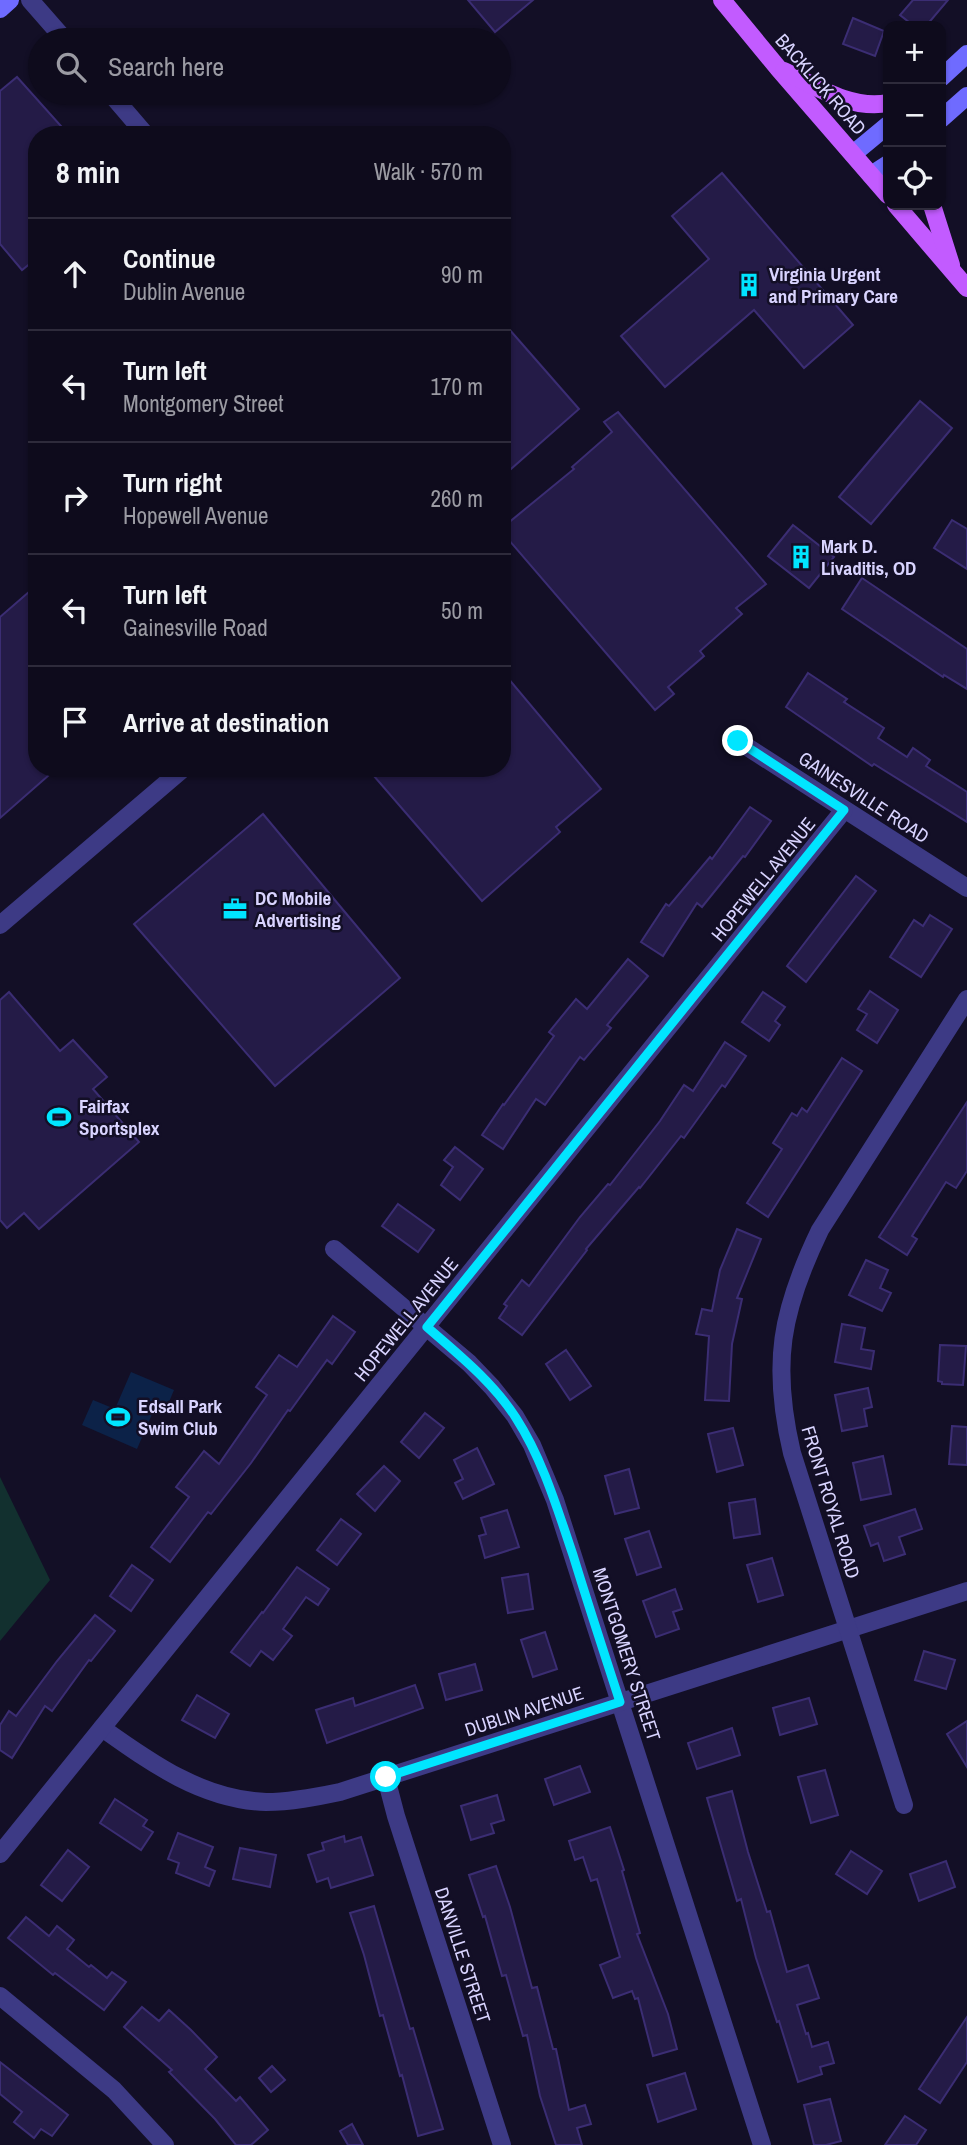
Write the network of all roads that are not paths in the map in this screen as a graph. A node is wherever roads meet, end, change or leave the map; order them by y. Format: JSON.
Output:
{"nodes":[{"id":1,"x":10,"y":0,"type":"edge"},
{"id":2,"x":30,"y":0,"type":"edge"},
{"id":3,"x":722,"y":0,"type":"edge"},
{"id":4,"x":0,"y":9,"type":"edge"},
{"id":5,"x":54,"y":28,"type":"edge"},
{"id":6,"x":967,"y":54,"type":"edge"},
{"id":7,"x":778,"y":68,"type":"junction"},
{"id":8,"x":946,"y":73,"type":"edge"},
{"id":9,"x":967,"y":96,"type":"edge"},
{"id":10,"x":883,"y":103,"type":"edge"},
{"id":11,"x":120,"y":105,"type":"edge"},
{"id":12,"x":946,"y":115,"type":"edge"},
{"id":13,"x":138,"y":126,"type":"edge"},
{"id":14,"x":883,"y":129,"type":"edge"},
{"id":15,"x":853,"y":154,"type":"junction"},
{"id":16,"x":883,"y":167,"type":"edge"},
{"id":17,"x":871,"y":175,"type":"junction"},
{"id":18,"x":883,"y":189,"type":"edge"},
{"id":19,"x":900,"y":210,"type":"edge"},
{"id":20,"x":934,"y":210,"type":"edge"},
{"id":21,"x":953,"y":272,"type":"junction"},
{"id":22,"x":967,"y":288,"type":"edge"},
{"id":23,"x":738,"y":741,"type":"dead end"},
{"id":24,"x":173,"y":777,"type":"edge"},
{"id":25,"x":844,"y":810,"type":"junction"},
{"id":26,"x":967,"y":888,"type":"edge"},
{"id":27,"x":0,"y":925,"type":"edge"},
{"id":28,"x":967,"y":999,"type":"edge"},
{"id":29,"x":334,"y":1249,"type":"dead end"},
{"id":30,"x":427,"y":1327,"type":"junction"},
{"id":31,"x":967,"y":1591,"type":"edge"},
{"id":32,"x":848,"y":1629,"type":"junction"},
{"id":33,"x":620,"y":1702,"type":"junction"},
{"id":34,"x":102,"y":1728,"type":"junction"},
{"id":35,"x":386,"y":1777,"type":"junction"},
{"id":36,"x":904,"y":1805,"type":"dead end"},
{"id":37,"x":0,"y":1854,"type":"edge"},
{"id":38,"x":0,"y":1996,"type":"edge"},
{"id":39,"x":165,"y":2145,"type":"edge"},
{"id":40,"x":502,"y":2145,"type":"edge"},
{"id":41,"x":762,"y":2145,"type":"edge"}],
"edges":[{"from":1,"to":4,"type":"street"},
{"from":2,"to":5,"type":"street"},
{"from":3,"to":7,"type":"main road","name":"BACKLICK ROAD"},
{"from":6,"to":8,"type":"street"},
{"from":7,"to":10,"type":"main road"},
{"from":7,"to":15,"type":"main road","name":"BACKLICK ROAD"},
{"from":9,"to":12,"type":"street"},
{"from":11,"to":13,"type":"street"},
{"from":14,"to":15,"type":"street"},
{"from":15,"to":17,"type":"main road","name":"BACKLICK ROAD"},
{"from":16,"to":17,"type":"street"},
{"from":17,"to":18,"type":"main road","name":"BACKLICK ROAD"},
{"from":19,"to":21,"type":"main road"},
{"from":20,"to":21,"type":"main road"},
{"from":21,"to":22,"type":"main road"},
{"from":23,"to":25,"type":"street","name":"GAINESVILLE ROAD"},
{"from":24,"to":27,"type":"street"},
{"from":25,"to":26,"type":"street","name":"GAINESVILLE ROAD"},
{"from":25,"to":30,"type":"street","name":"HOPEWELL AVENUE"},
{"from":28,"to":32,"type":"street","name":"FRONT ROYAL ROAD"},
{"from":29,"to":30,"type":"street","name":"MONTGOMERY STREET"},
{"from":30,"to":33,"type":"street","name":"MONTGOMERY STREET"},
{"from":30,"to":34,"type":"street","name":"HOPEWELL AVENUE"},
{"from":31,"to":32,"type":"street","name":"DUBLIN AVENUE"},
{"from":32,"to":33,"type":"street","name":"DUBLIN AVENUE"},
{"from":32,"to":36,"type":"street","name":"FRONT ROYAL ROAD"},
{"from":33,"to":35,"type":"street","name":"DUBLIN AVENUE"},
{"from":33,"to":41,"type":"street","name":"MONTGOMERY STREET"},
{"from":34,"to":35,"type":"street","name":"DUBLIN AVENUE"},
{"from":34,"to":37,"type":"street","name":"HOPEWELL AVENUE"},
{"from":35,"to":40,"type":"street","name":"DANVILLE STREET"},
{"from":38,"to":39,"type":"street"}]}
